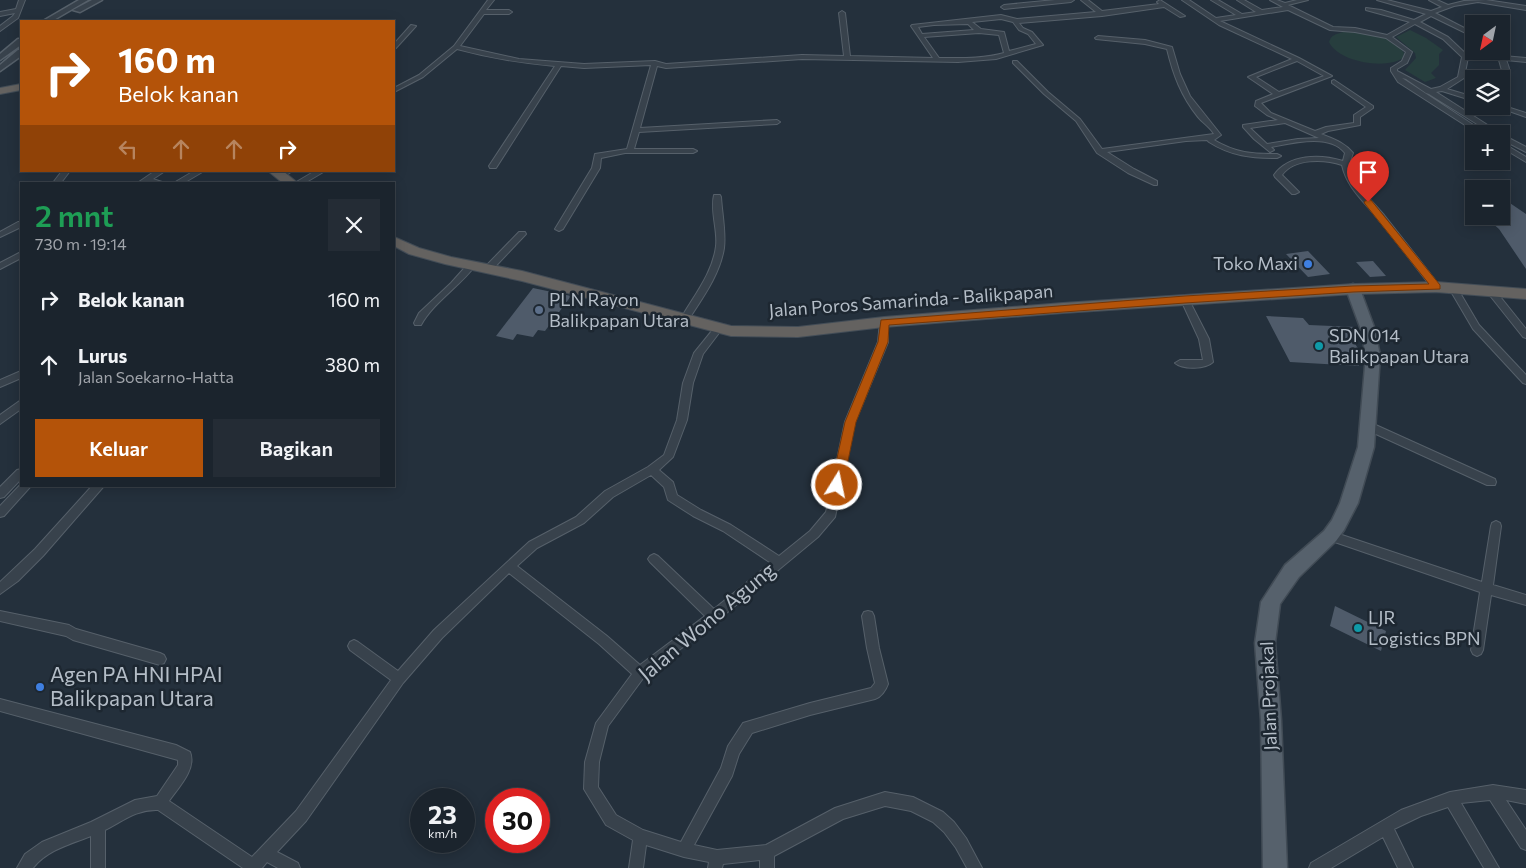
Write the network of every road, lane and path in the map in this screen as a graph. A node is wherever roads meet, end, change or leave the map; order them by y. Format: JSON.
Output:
{"nodes":[{"id":1,"x":22,"y":0,"type":"edge"},
{"id":2,"x":84,"y":0,"type":"edge"},
{"id":3,"x":98,"y":0,"type":"edge"},
{"id":4,"x":488,"y":0,"type":"edge"},
{"id":5,"x":1067,"y":0,"type":"edge"},
{"id":6,"x":1071,"y":0,"type":"edge"},
{"id":7,"x":1084,"y":0,"type":"edge"},
{"id":8,"x":1157,"y":0,"type":"edge"},
{"id":9,"x":1185,"y":0,"type":"edge"},
{"id":10,"x":1214,"y":0,"type":"edge"},
{"id":11,"x":1240,"y":0,"type":"edge"},
{"id":12,"x":1273,"y":0,"type":"edge"},
{"id":13,"x":1280,"y":0,"type":"edge"},
{"id":14,"x":1306,"y":0,"type":"edge"},
{"id":15,"x":1380,"y":0,"type":"edge"},
{"id":16,"x":1432,"y":0,"type":"edge"},
{"id":17,"x":1476,"y":1,"type":"edge"},
{"id":18,"x":1056,"y":3,"type":"junction"},
{"id":19,"x":1165,"y":5,"type":"junction"},
{"id":20,"x":1288,"y":6,"type":"junction"},
{"id":21,"x":1448,"y":7,"type":"junction"},
{"id":22,"x":1004,"y":8,"type":"dead end"},
{"id":23,"x":1526,"y":8,"type":"edge"},
{"id":24,"x":1368,"y":9,"type":"dead end"},
{"id":25,"x":20,"y":10,"type":"junction"},
{"id":26,"x":482,"y":12,"type":"junction"},
{"id":27,"x":509,"y":12,"type":"dead end"},
{"id":28,"x":1260,"y":12,"type":"junction"},
{"id":29,"x":842,"y":13,"type":"dead end"},
{"id":30,"x":1430,"y":13,"type":"junction"},
{"id":31,"x":0,"y":14,"type":"edge"},
{"id":32,"x":1102,"y":14,"type":"junction"},
{"id":33,"x":1182,"y":16,"type":"dead end"},
{"id":34,"x":1240,"y":16,"type":"junction"},
{"id":35,"x":1059,"y":18,"type":"junction"},
{"id":36,"x":49,"y":20,"type":"edge"},
{"id":37,"x":62,"y":20,"type":"edge"},
{"id":38,"x":1214,"y":20,"type":"junction"},
{"id":39,"x":965,"y":21,"type":"junction"},
{"id":40,"x":1016,"y":22,"type":"junction"},
{"id":41,"x":1415,"y":22,"type":"junction"},
{"id":42,"x":413,"y":26,"type":"dead end"},
{"id":43,"x":0,"y":29,"type":"edge"},
{"id":44,"x":979,"y":31,"type":"junction"},
{"id":45,"x":1465,"y":31,"type":"edge"},
{"id":46,"x":920,"y":36,"type":"junction"},
{"id":47,"x":1388,"y":37,"type":"junction"},
{"id":48,"x":1098,"y":38,"type":"dead end"},
{"id":49,"x":20,"y":42,"type":"edge"},
{"id":50,"x":395,"y":46,"type":"edge"},
{"id":51,"x":456,"y":46,"type":"junction"},
{"id":52,"x":20,"y":53,"type":"edge"},
{"id":53,"x":1007,"y":54,"type":"junction"},
{"id":54,"x":1463,"y":55,"type":"joint"},
{"id":55,"x":0,"y":58,"type":"edge"},
{"id":56,"x":847,"y":58,"type":"junction"},
{"id":57,"x":1297,"y":59,"type":"junction"},
{"id":58,"x":1510,"y":59,"type":"edge"},
{"id":59,"x":938,"y":60,"type":"junction"},
{"id":60,"x":1526,"y":60,"type":"edge"},
{"id":61,"x":1015,"y":62,"type":"dead end"},
{"id":62,"x":559,"y":64,"type":"junction"},
{"id":63,"x":654,"y":64,"type":"junction"},
{"id":64,"x":0,"y":69,"type":"edge"},
{"id":65,"x":1399,"y":78,"type":"junction"},
{"id":66,"x":1334,"y":82,"type":"dead end"},
{"id":67,"x":0,"y":86,"type":"edge"},
{"id":68,"x":18,"y":87,"type":"edge"},
{"id":69,"x":395,"y":89,"type":"edge"},
{"id":70,"x":1442,"y":89,"type":"junction"},
{"id":71,"x":0,"y":91,"type":"edge"},
{"id":72,"x":1428,"y":92,"type":"junction"},
{"id":73,"x":1279,"y":95,"type":"junction"},
{"id":74,"x":1465,"y":96,"type":"edge"},
{"id":75,"x":1510,"y":110,"type":"edge"},
{"id":76,"x":1526,"y":115,"type":"edge"},
{"id":77,"x":1287,"y":121,"type":"junction"},
{"id":78,"x":777,"y":122,"type":"dead end"},
{"id":79,"x":1470,"y":125,"type":"edge"},
{"id":80,"x":1483,"y":125,"type":"edge"},
{"id":81,"x":636,"y":130,"type":"junction"},
{"id":82,"x":1323,"y":136,"type":"junction"},
{"id":83,"x":1210,"y":138,"type":"junction"},
{"id":84,"x":1510,"y":141,"type":"edge"},
{"id":85,"x":1266,"y":146,"type":"junction"},
{"id":86,"x":693,"y":150,"type":"dead end"},
{"id":87,"x":1510,"y":150,"type":"edge"},
{"id":88,"x":1526,"y":150,"type":"edge"},
{"id":89,"x":630,"y":151,"type":"junction"},
{"id":90,"x":1100,"y":152,"type":"junction"},
{"id":91,"x":1277,"y":156,"type":"junction"},
{"id":92,"x":1526,"y":160,"type":"edge"},
{"id":93,"x":1345,"y":164,"type":"junction"},
{"id":94,"x":1288,"y":165,"type":"junction"},
{"id":95,"x":493,"y":166,"type":"dead end"},
{"id":96,"x":65,"y":172,"type":"edge"},
{"id":97,"x":160,"y":172,"type":"edge"},
{"id":98,"x":198,"y":172,"type":"edge"},
{"id":99,"x":318,"y":172,"type":"edge"},
{"id":100,"x":281,"y":173,"type":"edge"},
{"id":101,"x":58,"y":182,"type":"edge"},
{"id":102,"x":143,"y":182,"type":"edge"},
{"id":103,"x":180,"y":182,"type":"edge"},
{"id":104,"x":290,"y":182,"type":"edge"},
{"id":105,"x":301,"y":182,"type":"edge"},
{"id":106,"x":1154,"y":182,"type":"dead end"},
{"id":107,"x":1295,"y":192,"type":"dead end"},
{"id":108,"x":717,"y":197,"type":"dead end"},
{"id":109,"x":20,"y":225,"type":"edge"},
{"id":110,"x":559,"y":229,"type":"dead end"},
{"id":111,"x":522,"y":234,"type":"dead end"},
{"id":112,"x":0,"y":235,"type":"edge"},
{"id":113,"x":395,"y":242,"type":"edge"},
{"id":114,"x":20,"y":256,"type":"edge"},
{"id":115,"x":0,"y":266,"type":"edge"},
{"id":116,"x":471,"y":266,"type":"junction"},
{"id":117,"x":488,"y":269,"type":"junction"},
{"id":118,"x":1436,"y":287,"type":"junction"},
{"id":119,"x":1452,"y":288,"type":"junction"},
{"id":120,"x":1353,"y":289,"type":"junction"},
{"id":121,"x":1491,"y":291,"type":"junction"},
{"id":122,"x":1526,"y":294,"type":"edge"},
{"id":123,"x":1185,"y":300,"type":"junction"},
{"id":124,"x":684,"y":320,"type":"junction"},
{"id":125,"x":884,"y":322,"type":"junction"},
{"id":126,"x":418,"y":324,"type":"dead end"},
{"id":127,"x":718,"y":329,"type":"junction"},
{"id":128,"x":1526,"y":335,"type":"edge"},
{"id":129,"x":1180,"y":363,"type":"dead end"},
{"id":130,"x":20,"y":374,"type":"edge"},
{"id":131,"x":1526,"y":381,"type":"edge"},
{"id":132,"x":0,"y":384,"type":"edge"},
{"id":133,"x":20,"y":405,"type":"edge"},
{"id":134,"x":0,"y":420,"type":"edge"},
{"id":135,"x":1369,"y":426,"type":"junction"},
{"id":136,"x":652,"y":470,"type":"junction"},
{"id":137,"x":20,"y":474,"type":"edge"},
{"id":138,"x":1491,"y":482,"type":"dead end"},
{"id":139,"x":25,"y":487,"type":"edge"},
{"id":140,"x":98,"y":487,"type":"edge"},
{"id":141,"x":0,"y":494,"type":"edge"},
{"id":142,"x":0,"y":513,"type":"edge"},
{"id":143,"x":1496,"y":526,"type":"dead end"},
{"id":144,"x":1330,"y":536,"type":"junction"},
{"id":145,"x":654,"y":559,"type":"dead end"},
{"id":146,"x":779,"y":562,"type":"junction"},
{"id":147,"x":509,"y":566,"type":"junction"},
{"id":148,"x":0,"y":589,"type":"edge"},
{"id":149,"x":1486,"y":590,"type":"junction"},
{"id":150,"x":1526,"y":600,"type":"edge"},
{"id":151,"x":0,"y":616,"type":"edge"},
{"id":152,"x":714,"y":616,"type":"junction"},
{"id":153,"x":868,"y":616,"type":"dead end"},
{"id":154,"x":354,"y":646,"type":"dead end"},
{"id":155,"x":1476,"y":650,"type":"dead end"},
{"id":156,"x":160,"y":659,"type":"dead end"},
{"id":157,"x":640,"y":673,"type":"junction"},
{"id":158,"x":399,"y":679,"type":"junction"},
{"id":159,"x":0,"y":705,"type":"edge"},
{"id":160,"x":1493,"y":792,"type":"junction"},
{"id":161,"x":1526,"y":797,"type":"edge"},
{"id":162,"x":1450,"y":799,"type":"junction"},
{"id":163,"x":160,"y":804,"type":"junction"},
{"id":164,"x":98,"y":826,"type":"junction"},
{"id":165,"x":1385,"y":827,"type":"junction"},
{"id":166,"x":640,"y":836,"type":"junction"},
{"id":167,"x":1526,"y":843,"type":"edge"},
{"id":168,"x":684,"y":850,"type":"junction"},
{"id":169,"x":767,"y":852,"type":"junction"},
{"id":170,"x":266,"y":854,"type":"junction"},
{"id":171,"x":716,"y":862,"type":"edge"},
{"id":172,"x":24,"y":868,"type":"edge"},
{"id":173,"x":98,"y":868,"type":"edge"},
{"id":174,"x":252,"y":868,"type":"edge"},
{"id":175,"x":293,"y":868,"type":"edge"},
{"id":176,"x":636,"y":868,"type":"edge"},
{"id":177,"x":767,"y":868,"type":"edge"},
{"id":178,"x":975,"y":868,"type":"edge"},
{"id":179,"x":1275,"y":868,"type":"edge"},
{"id":180,"x":1316,"y":868,"type":"edge"},
{"id":181,"x":1406,"y":868,"type":"edge"},
{"id":182,"x":1492,"y":868,"type":"edge"}],
"edges":[{"from":1,"to":25,"type":"street"},
{"from":2,"to":36,"type":"street"},
{"from":3,"to":37,"type":"street"},
{"from":4,"to":26,"type":"street"},
{"from":5,"to":6,"type":"street"},
{"from":5,"to":18,"type":"street"},
{"from":7,"to":32,"type":"street"},
{"from":8,"to":19,"type":"street"},
{"from":9,"to":38,"type":"street"},
{"from":10,"to":34,"type":"street"},
{"from":11,"to":28,"type":"street"},
{"from":12,"to":20,"type":"street"},
{"from":13,"to":20,"type":"street"},
{"from":14,"to":20,"type":"street"},
{"from":15,"to":30,"type":"street"},
{"from":16,"to":21,"type":"street"},
{"from":17,"to":21,"type":"street"},
{"from":17,"to":23,"type":"street"},
{"from":18,"to":22,"type":"street"},
{"from":18,"to":35,"type":"street"},
{"from":19,"to":32,"type":"street"},
{"from":19,"to":33,"type":"street"},
{"from":20,"to":28,"type":"street"},
{"from":20,"to":47,"type":"street"},
{"from":21,"to":30,"type":"street"},
{"from":24,"to":41,"type":"street"},
{"from":25,"to":31,"type":"street"},
{"from":25,"to":43,"type":"street"},
{"from":26,"to":27,"type":"street"},
{"from":26,"to":51,"type":"street"},
{"from":28,"to":34,"type":"street"},
{"from":29,"to":56,"type":"street"},
{"from":30,"to":41,"type":"street"},
{"from":30,"to":45,"type":"street"},
{"from":32,"to":35,"type":"street"},
{"from":34,"to":38,"type":"street"},
{"from":35,"to":40,"type":"street"},
{"from":38,"to":57,"type":"street"},
{"from":39,"to":40,"type":"street"},
{"from":39,"to":44,"type":"street"},
{"from":39,"to":46,"type":"street"},
{"from":40,"to":53,"type":"street"},
{"from":41,"to":47,"type":"street"},
{"from":41,"to":54,"type":"street"},
{"from":42,"to":50,"type":"street"},
{"from":44,"to":46,"type":"street"},
{"from":44,"to":53,"type":"street"},
{"from":46,"to":59,"type":"street"},
{"from":47,"to":65,"type":"street"},
{"from":48,"to":83,"type":"street"},
{"from":49,"to":55,"type":"street"},
{"from":51,"to":62,"type":"street"},
{"from":51,"to":69,"type":"street"},
{"from":52,"to":64,"type":"street"},
{"from":53,"to":59,"type":"street"},
{"from":54,"to":70,"type":"street"},
{"from":56,"to":59,"type":"street"},
{"from":56,"to":63,"type":"street"},
{"from":57,"to":73,"type":"street"},
{"from":57,"to":73,"type":"street"},
{"from":58,"to":60,"type":"street"},
{"from":61,"to":90,"type":"street"},
{"from":62,"to":63,"type":"street"},
{"from":62,"to":95,"type":"street"},
{"from":63,"to":81,"type":"street"},
{"from":65,"to":72,"type":"street"},
{"from":65,"to":79,"type":"street"},
{"from":66,"to":82,"type":"street"},
{"from":67,"to":68,"type":"highway"},
{"from":68,"to":71,"type":"highway"},
{"from":70,"to":72,"type":"street"},
{"from":70,"to":74,"type":"street"},
{"from":72,"to":80,"type":"street"},
{"from":73,"to":77,"type":"street"},
{"from":75,"to":76,"type":"street"},
{"from":77,"to":82,"type":"street"},
{"from":77,"to":85,"type":"street"},
{"from":78,"to":81,"type":"street"},
{"from":81,"to":89,"type":"street"},
{"from":82,"to":85,"type":"street"},
{"from":82,"to":93,"type":"street"},
{"from":83,"to":90,"type":"street"},
{"from":83,"to":91,"type":"street"},
{"from":84,"to":88,"type":"street"},
{"from":85,"to":91,"type":"street"},
{"from":86,"to":89,"type":"street"},
{"from":87,"to":92,"type":"street"},
{"from":89,"to":110,"type":"street"},
{"from":90,"to":106,"type":"street"},
{"from":91,"to":94,"type":"street"},
{"from":93,"to":94,"type":"street"},
{"from":93,"to":118,"type":"street"},
{"from":94,"to":107,"type":"street"},
{"from":96,"to":101,"type":"street"},
{"from":97,"to":102,"type":"street"},
{"from":98,"to":103,"type":"street"},
{"from":99,"to":105,"type":"street"},
{"from":100,"to":104,"type":"highway"},
{"from":108,"to":124,"type":"street"},
{"from":109,"to":112,"type":"street"},
{"from":111,"to":117,"type":"street"},
{"from":113,"to":116,"type":"highway","name":"Jalan Poros Samarinda - Balikpapan"},
{"from":114,"to":115,"type":"street"},
{"from":116,"to":117,"type":"highway","name":"Jalan Poros Samarinda - Balikpapan"},
{"from":116,"to":126,"type":"street"},
{"from":117,"to":124,"type":"highway","name":"Jalan Poros Samarinda - Balikpapan"},
{"from":118,"to":119,"type":"highway","name":"Jalan Poros Samarinda - Balikpapan"},
{"from":118,"to":120,"type":"highway","name":"Jalan Poros Samarinda - Balikpapan"},
{"from":119,"to":121,"type":"highway","name":"Jalan Poros Samarinda - Balikpapan"},
{"from":119,"to":131,"type":"street"},
{"from":120,"to":123,"type":"highway","name":"Jalan Poros Samarinda - Balikpapan"},
{"from":120,"to":135,"type":"main road","name":"Jalan Projakal"},
{"from":121,"to":122,"type":"highway","name":"Jalan Poros Samarinda - Balikpapan"},
{"from":121,"to":128,"type":"street"},
{"from":123,"to":125,"type":"highway","name":"Jalan Poros Samarinda - Balikpapan"},
{"from":123,"to":129,"type":"street"},
{"from":124,"to":127,"type":"highway","name":"Jalan Poros Samarinda - Balikpapan"},
{"from":125,"to":127,"type":"highway","name":"Jalan Poros Samarinda - Balikpapan"},
{"from":125,"to":146,"type":"street","name":"Jalan Wono Agung"},
{"from":127,"to":136,"type":"street"},
{"from":130,"to":132,"type":"street"},
{"from":133,"to":134,"type":"street"},
{"from":135,"to":138,"type":"street"},
{"from":135,"to":144,"type":"main road","name":"Jalan Projakal"},
{"from":136,"to":146,"type":"street"},
{"from":136,"to":147,"type":"street"},
{"from":137,"to":141,"type":"street"},
{"from":139,"to":142,"type":"street"},
{"from":140,"to":148,"type":"street"},
{"from":143,"to":149,"type":"street"},
{"from":144,"to":149,"type":"street"},
{"from":144,"to":179,"type":"main road","name":"Jalan Projakal"},
{"from":145,"to":152,"type":"street"},
{"from":146,"to":152,"type":"street","name":"Jalan Wono Agung"},
{"from":147,"to":157,"type":"street"},
{"from":147,"to":158,"type":"street"},
{"from":149,"to":150,"type":"street"},
{"from":149,"to":155,"type":"street"},
{"from":151,"to":156,"type":"street"},
{"from":152,"to":157,"type":"street","name":"Jalan Wono Agung"},
{"from":153,"to":168,"type":"street"},
{"from":154,"to":158,"type":"street"},
{"from":157,"to":166,"type":"street","name":"Jalan Wono Agung"},
{"from":158,"to":170,"type":"street"},
{"from":159,"to":163,"type":"street"},
{"from":160,"to":161,"type":"street"},
{"from":160,"to":162,"type":"street"},
{"from":160,"to":167,"type":"street"},
{"from":162,"to":165,"type":"street"},
{"from":162,"to":182,"type":"street"},
{"from":163,"to":164,"type":"street"},
{"from":163,"to":174,"type":"street"},
{"from":164,"to":172,"type":"street"},
{"from":164,"to":173,"type":"street"},
{"from":165,"to":180,"type":"street"},
{"from":165,"to":181,"type":"street"},
{"from":166,"to":168,"type":"street","name":"Jalan Wono Agung"},
{"from":166,"to":176,"type":"street"},
{"from":168,"to":171,"type":"street","name":"Jalan Wono Agung"},
{"from":169,"to":171,"type":"street","name":"Jalan Wono Agung"},
{"from":169,"to":177,"type":"street"},
{"from":169,"to":178,"type":"street","name":"Jalan Wono Agung"},
{"from":170,"to":174,"type":"street"},
{"from":170,"to":175,"type":"street"}]}
